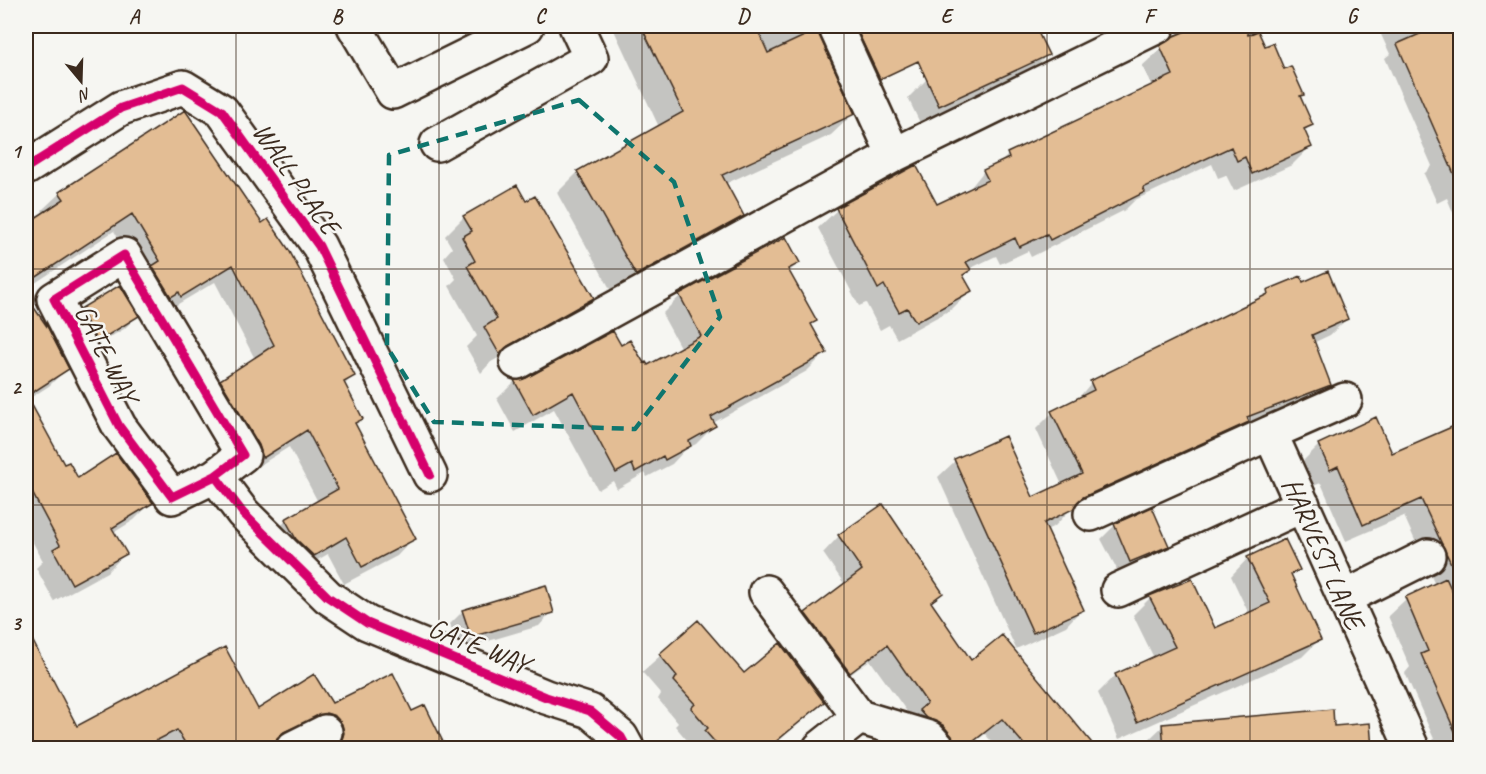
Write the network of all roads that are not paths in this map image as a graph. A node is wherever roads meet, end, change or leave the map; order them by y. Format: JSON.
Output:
{"nodes":[{"id":1,"x":354,"y":26,"type":"edge"},
{"id":2,"x":527,"y":26,"type":"edge"},
{"id":3,"x":576,"y":26,"type":"edge"},
{"id":4,"x":835,"y":26,"type":"edge"},
{"id":5,"x":1158,"y":26,"type":"edge"},
{"id":6,"x":437,"y":144,"type":"dead end"},
{"id":7,"x":894,"y":155,"type":"junction"},
{"id":8,"x":26,"y":168,"type":"edge"},
{"id":9,"x":517,"y":362,"type":"dead end"},
{"id":10,"x":1345,"y":400,"type":"dead end"},
{"id":11,"x":1270,"y":433,"type":"junction"},
{"id":12,"x":430,"y":475,"type":"dead end"},
{"id":13,"x":214,"y":476,"type":"junction"},
{"id":14,"x":1303,"y":505,"type":"junction"},
{"id":15,"x":1091,"y":514,"type":"dead end"},
{"id":16,"x":1428,"y":556,"type":"dead end"},
{"id":17,"x":1118,"y":590,"type":"dead end"},
{"id":18,"x":766,"y":592,"type":"dead end"},
{"id":19,"x":1344,"y":598,"type":"junction"},
{"id":20,"x":325,"y":732,"type":"dead end"},
{"id":21,"x":856,"y":733,"type":"edge"},
{"id":22,"x":293,"y":748,"type":"edge"},
{"id":23,"x":627,"y":748,"type":"edge"},
{"id":24,"x":820,"y":748,"type":"edge"},
{"id":25,"x":938,"y":748,"type":"edge"},
{"id":26,"x":1412,"y":748,"type":"edge"}],
"edges":[{"from":1,"to":2,"type":"street"},
{"from":3,"to":6,"type":"street"},
{"from":4,"to":7,"type":"street"},
{"from":5,"to":7,"type":"street"},
{"from":7,"to":9,"type":"street"},
{"from":8,"to":12,"type":"street","name":"WALL PLACE"},
{"from":10,"to":11,"type":"street"},
{"from":11,"to":14,"type":"street","name":"HARVEST LANE"},
{"from":11,"to":15,"type":"street"},
{"from":13,"to":13,"type":"street","name":"GATE WAY"},
{"from":13,"to":23,"type":"street","name":"GATE WAY"},
{"from":14,"to":17,"type":"street"},
{"from":14,"to":19,"type":"street","name":"HARVEST LANE"},
{"from":16,"to":19,"type":"street"},
{"from":18,"to":21,"type":"street"},
{"from":19,"to":26,"type":"street","name":"HARVEST LANE"},
{"from":20,"to":22,"type":"street"},
{"from":21,"to":24,"type":"street"},
{"from":21,"to":25,"type":"street"}]}
